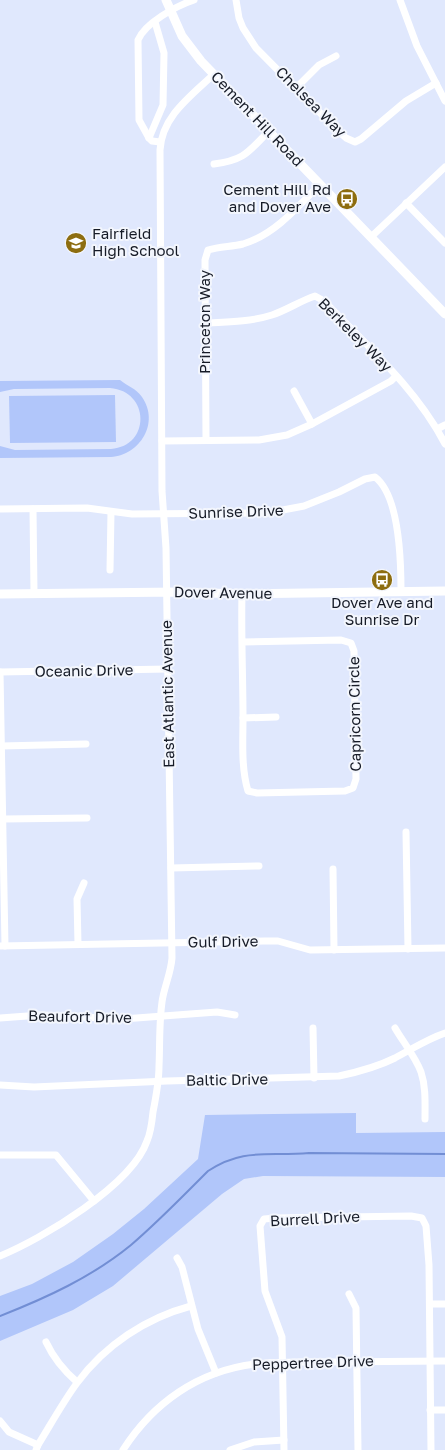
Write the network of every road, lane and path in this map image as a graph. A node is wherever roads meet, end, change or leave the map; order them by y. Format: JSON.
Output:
{"nodes":[{"id":1,"x":166,"y":0,"type":"edge"},
{"id":2,"x":194,"y":0,"type":"edge"},
{"id":3,"x":236,"y":0,"type":"edge"},
{"id":4,"x":400,"y":0,"type":"edge"},
{"id":5,"x":170,"y":11,"type":"junction"},
{"id":6,"x":152,"y":24,"type":"junction"},
{"id":7,"x":336,"y":56,"type":"dead end"},
{"id":8,"x":214,"y":74,"type":"junction"},
{"id":9,"x":436,"y":83,"type":"junction"},
{"id":10,"x":296,"y":88,"type":"junction"},
{"id":11,"x":445,"y":101,"type":"edge"},
{"id":12,"x":269,"y":131,"type":"junction"},
{"id":13,"x":149,"y":138,"type":"junction"},
{"id":14,"x":160,"y":142,"type":"junction"},
{"id":15,"x":214,"y":164,"type":"dead end"},
{"id":16,"x":445,"y":167,"type":"edge"},
{"id":17,"x":320,"y":184,"type":"junction"},
{"id":18,"x":406,"y":203,"type":"junction"},
{"id":19,"x":371,"y":237,"type":"junction"},
{"id":20,"x":445,"y":243,"type":"edge"},
{"id":21,"x":445,"y":314,"type":"edge"},
{"id":22,"x":205,"y":323,"type":"junction"},
{"id":23,"x":396,"y":376,"type":"junction"},
{"id":24,"x":294,"y":390,"type":"dead end"},
{"id":25,"x":312,"y":424,"type":"junction"},
{"id":26,"x":445,"y":425,"type":"edge"},
{"id":27,"x":437,"y":430,"type":"junction"},
{"id":28,"x":206,"y":440,"type":"junction"},
{"id":29,"x":162,"y":441,"type":"junction"},
{"id":30,"x":445,"y":444,"type":"edge"},
{"id":31,"x":0,"y":509,"type":"edge"},
{"id":32,"x":33,"y":509,"type":"junction"},
{"id":33,"x":110,"y":512,"type":"junction"},
{"id":34,"x":164,"y":514,"type":"junction"},
{"id":35,"x":110,"y":570,"type":"dead end"},
{"id":36,"x":445,"y":591,"type":"edge"},
{"id":37,"x":166,"y":592,"type":"junction"},
{"id":38,"x":401,"y":592,"type":"junction"},
{"id":39,"x":0,"y":594,"type":"edge"},
{"id":40,"x":34,"y":594,"type":"junction"},
{"id":41,"x":242,"y":594,"type":"junction"},
{"id":42,"x":242,"y":642,"type":"junction"},
{"id":43,"x":168,"y":669,"type":"junction"},
{"id":44,"x":0,"y":672,"type":"edge"},
{"id":45,"x":276,"y":717,"type":"dead end"},
{"id":46,"x":243,"y":718,"type":"junction"},
{"id":47,"x":86,"y":744,"type":"dead end"},
{"id":48,"x":2,"y":746,"type":"junction"},
{"id":49,"x":87,"y":818,"type":"dead end"},
{"id":50,"x":3,"y":820,"type":"junction"},
{"id":51,"x":406,"y":832,"type":"dead end"},
{"id":52,"x":259,"y":866,"type":"dead end"},
{"id":53,"x":171,"y":868,"type":"junction"},
{"id":54,"x":333,"y":870,"type":"dead end"},
{"id":55,"x":84,"y":883,"type":"dead end"},
{"id":56,"x":172,"y":943,"type":"junction"},
{"id":57,"x":78,"y":944,"type":"junction"},
{"id":58,"x":2,"y":946,"type":"edge"},
{"id":59,"x":445,"y":948,"type":"edge"},
{"id":60,"x":408,"y":949,"type":"junction"},
{"id":61,"x":334,"y":950,"type":"junction"},
{"id":62,"x":235,"y":1015,"type":"dead end"},
{"id":63,"x":161,"y":1016,"type":"junction"},
{"id":64,"x":0,"y":1018,"type":"edge"},
{"id":65,"x":313,"y":1028,"type":"dead end"},
{"id":66,"x":394,"y":1028,"type":"dead end"},
{"id":67,"x":445,"y":1033,"type":"edge"},
{"id":68,"x":408,"y":1050,"type":"junction"},
{"id":69,"x":314,"y":1078,"type":"junction"},
{"id":70,"x":158,"y":1081,"type":"junction"},
{"id":71,"x":0,"y":1085,"type":"edge"},
{"id":72,"x":426,"y":1119,"type":"dead end"},
{"id":73,"x":0,"y":1155,"type":"edge"},
{"id":74,"x":94,"y":1201,"type":"junction"},
{"id":75,"x":0,"y":1256,"type":"edge"},
{"id":76,"x":177,"y":1258,"type":"dead end"},
{"id":77,"x":349,"y":1294,"type":"dead end"},
{"id":78,"x":430,"y":1304,"type":"junction"},
{"id":79,"x":445,"y":1304,"type":"edge"},
{"id":80,"x":191,"y":1306,"type":"junction"},
{"id":81,"x":46,"y":1342,"type":"dead end"},
{"id":82,"x":430,"y":1361,"type":"junction"},
{"id":83,"x":445,"y":1361,"type":"edge"},
{"id":84,"x":283,"y":1362,"type":"junction"},
{"id":85,"x":357,"y":1362,"type":"junction"},
{"id":86,"x":216,"y":1373,"type":"junction"},
{"id":87,"x":77,"y":1382,"type":"junction"},
{"id":88,"x":430,"y":1410,"type":"junction"},
{"id":89,"x":445,"y":1410,"type":"edge"},
{"id":90,"x":0,"y":1421,"type":"edge"},
{"id":91,"x":284,"y":1440,"type":"junction"},
{"id":92,"x":37,"y":1448,"type":"edge"},
{"id":93,"x":123,"y":1450,"type":"edge"},
{"id":94,"x":230,"y":1450,"type":"edge"},
{"id":95,"x":284,"y":1450,"type":"edge"},
{"id":96,"x":358,"y":1450,"type":"edge"},
{"id":97,"x":431,"y":1450,"type":"edge"}],
"edges":[{"from":1,"to":5,"type":"main road","name":"Cement Hill Road"},
{"from":2,"to":5,"type":"street"},
{"from":3,"to":10,"type":"street","name":"Chelsea Way"},
{"from":4,"to":9,"type":"street"},
{"from":5,"to":6,"type":"street"},
{"from":5,"to":8,"type":"main road","name":"Cement Hill Road"},
{"from":6,"to":13,"type":"street"},
{"from":6,"to":13,"type":"street"},
{"from":7,"to":10,"type":"street"},
{"from":8,"to":12,"type":"main road","name":"Cement Hill Road"},
{"from":8,"to":14,"type":"street","name":"East Atlantic Avenue"},
{"from":9,"to":10,"type":"street","name":"Chelsea Way"},
{"from":9,"to":11,"type":"street"},
{"from":12,"to":15,"type":"street"},
{"from":12,"to":17,"type":"main road","name":"Cement Hill Road"},
{"from":13,"to":14,"type":"street"},
{"from":14,"to":29,"type":"street","name":"East Atlantic Avenue"},
{"from":16,"to":18,"type":"street"},
{"from":17,"to":19,"type":"main road","name":"Cement Hill Road"},
{"from":17,"to":22,"type":"street","name":"Princeton Way"},
{"from":18,"to":19,"type":"street"},
{"from":18,"to":20,"type":"street"},
{"from":19,"to":21,"type":"main road","name":"Cement Hill Road"},
{"from":22,"to":23,"type":"street","name":"Berkeley Way"},
{"from":22,"to":28,"type":"street","name":"Princeton Way"},
{"from":23,"to":25,"type":"street"},
{"from":23,"to":27,"type":"street","name":"Berkeley Way"},
{"from":24,"to":25,"type":"street"},
{"from":25,"to":28,"type":"street"},
{"from":26,"to":27,"type":"street"},
{"from":27,"to":30,"type":"street","name":"Berkeley Way"},
{"from":28,"to":29,"type":"street"},
{"from":29,"to":34,"type":"street","name":"East Atlantic Avenue"},
{"from":31,"to":32,"type":"street","name":"Sunrise Drive"},
{"from":32,"to":33,"type":"street","name":"Sunrise Drive"},
{"from":32,"to":40,"type":"street"},
{"from":33,"to":34,"type":"street","name":"Sunrise Drive"},
{"from":33,"to":35,"type":"street"},
{"from":34,"to":37,"type":"street","name":"East Atlantic Avenue"},
{"from":34,"to":38,"type":"street","name":"Sunrise Drive"},
{"from":36,"to":38,"type":"main road","name":"Dover Avenue"},
{"from":37,"to":40,"type":"main road","name":"Dover Avenue"},
{"from":37,"to":41,"type":"main road","name":"Dover Avenue"},
{"from":37,"to":43,"type":"street","name":"East Atlantic Avenue"},
{"from":38,"to":41,"type":"main road","name":"Dover Avenue"},
{"from":39,"to":40,"type":"main road","name":"Dover Avenue"},
{"from":41,"to":42,"type":"street","name":"Capricorn Circle"},
{"from":42,"to":46,"type":"street","name":"Capricorn Circle"},
{"from":42,"to":46,"type":"street","name":"Capricorn Circle"},
{"from":43,"to":44,"type":"street","name":"Oceanic Drive"},
{"from":43,"to":53,"type":"street","name":"East Atlantic Avenue"},
{"from":44,"to":48,"type":"street"},
{"from":45,"to":46,"type":"street"},
{"from":47,"to":48,"type":"street"},
{"from":48,"to":50,"type":"street"},
{"from":49,"to":50,"type":"street"},
{"from":50,"to":58,"type":"street"},
{"from":51,"to":60,"type":"street"},
{"from":52,"to":53,"type":"street"},
{"from":53,"to":56,"type":"street","name":"East Atlantic Avenue"},
{"from":54,"to":61,"type":"street"},
{"from":55,"to":57,"type":"street"},
{"from":56,"to":57,"type":"street","name":"Gulf Drive"},
{"from":56,"to":61,"type":"street","name":"Gulf Drive"},
{"from":56,"to":63,"type":"street","name":"East Atlantic Avenue"},
{"from":57,"to":58,"type":"street","name":"Gulf Drive"},
{"from":59,"to":60,"type":"street","name":"Gulf Drive"},
{"from":60,"to":61,"type":"street","name":"Gulf Drive"},
{"from":62,"to":63,"type":"street","name":"Beaufort Drive"},
{"from":63,"to":64,"type":"street","name":"Beaufort Drive"},
{"from":63,"to":70,"type":"street","name":"East Atlantic Avenue"},
{"from":65,"to":69,"type":"street"},
{"from":66,"to":68,"type":"street"},
{"from":67,"to":68,"type":"street","name":"Baltic Drive"},
{"from":68,"to":69,"type":"street","name":"Baltic Drive"},
{"from":68,"to":72,"type":"street"},
{"from":69,"to":70,"type":"street","name":"Baltic Drive"},
{"from":70,"to":71,"type":"street","name":"Baltic Drive"},
{"from":70,"to":74,"type":"street","name":"East Atlantic Avenue"},
{"from":73,"to":74,"type":"street"},
{"from":74,"to":75,"type":"street","name":"East Atlantic Avenue"},
{"from":76,"to":80,"type":"street"},
{"from":77,"to":85,"type":"street"},
{"from":78,"to":79,"type":"street"},
{"from":78,"to":82,"type":"street"},
{"from":78,"to":84,"type":"street","name":"Burrell Drive"},
{"from":80,"to":86,"type":"street"},
{"from":80,"to":87,"type":"street"},
{"from":81,"to":87,"type":"street"},
{"from":82,"to":83,"type":"street","name":"Peppertree Drive"},
{"from":82,"to":85,"type":"street","name":"Peppertree Drive"},
{"from":82,"to":88,"type":"street"},
{"from":84,"to":85,"type":"street","name":"Peppertree Drive"},
{"from":84,"to":86,"type":"street","name":"Peppertree Drive"},
{"from":84,"to":91,"type":"street"},
{"from":85,"to":96,"type":"street"},
{"from":86,"to":93,"type":"street","name":"Peppertree Drive"},
{"from":87,"to":92,"type":"street"},
{"from":88,"to":89,"type":"street"},
{"from":88,"to":97,"type":"street"},
{"from":90,"to":92,"type":"street"},
{"from":91,"to":94,"type":"street"},
{"from":91,"to":95,"type":"street"}]}
